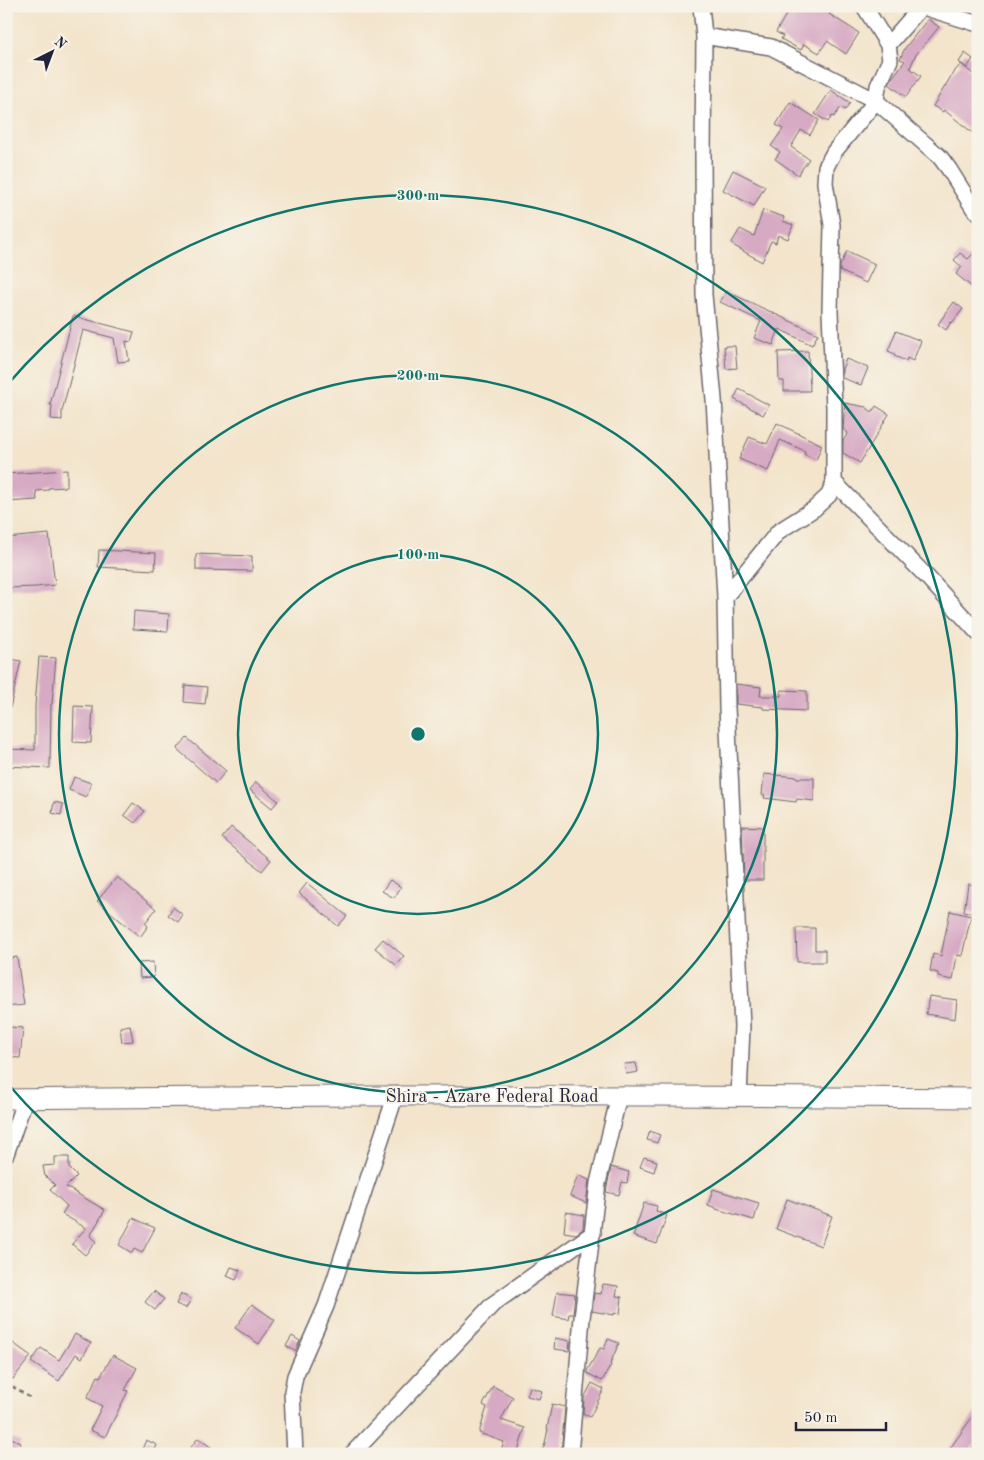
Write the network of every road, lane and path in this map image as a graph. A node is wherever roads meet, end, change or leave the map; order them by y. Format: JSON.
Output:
{"nodes":[{"id":1,"x":864,"y":6,"type":"edge"},
{"id":2,"x":921,"y":6,"type":"edge"},
{"id":3,"x":702,"y":8,"type":"edge"},
{"id":4,"x":978,"y":24,"type":"edge"},
{"id":5,"x":704,"y":36,"type":"junction"},
{"id":6,"x":888,"y":46,"type":"junction"},
{"id":7,"x":876,"y":101,"type":"junction"},
{"id":8,"x":978,"y":212,"type":"edge"},
{"id":9,"x":834,"y":482,"type":"junction"},
{"id":10,"x":725,"y":597,"type":"junction"},
{"id":11,"x":978,"y":633,"type":"edge"},
{"id":12,"x":619,"y":1096,"type":"junction"},
{"id":13,"x":739,"y":1096,"type":"junction"},
{"id":14,"x":395,"y":1097,"type":"junction"},
{"id":15,"x":978,"y":1098,"type":"edge"},
{"id":16,"x":6,"y":1099,"type":"edge"},
{"id":17,"x":25,"y":1099,"type":"junction"},
{"id":18,"x":6,"y":1154,"type":"edge"},
{"id":19,"x":593,"y":1233,"type":"junction"},
{"id":20,"x":6,"y":1382,"type":"edge"},
{"id":21,"x":31,"y":1398,"type":"dead end"},
{"id":22,"x":295,"y":1454,"type":"edge"},
{"id":23,"x":352,"y":1454,"type":"edge"},
{"id":24,"x":570,"y":1454,"type":"edge"}],
"edges":[{"from":1,"to":6,"type":"street"},
{"from":2,"to":4,"type":"street"},
{"from":2,"to":6,"type":"street"},
{"from":3,"to":5,"type":"street"},
{"from":5,"to":7,"type":"street"},
{"from":5,"to":10,"type":"street"},
{"from":6,"to":7,"type":"street"},
{"from":7,"to":8,"type":"street"},
{"from":7,"to":9,"type":"street"},
{"from":9,"to":10,"type":"street"},
{"from":9,"to":11,"type":"street"},
{"from":10,"to":13,"type":"street"},
{"from":12,"to":13,"type":"main road","name":"Shira - Azare Federal Road"},
{"from":12,"to":14,"type":"main road","name":"Shira - Azare Federal Road"},
{"from":12,"to":19,"type":"street"},
{"from":13,"to":15,"type":"main road","name":"Shira - Azare Federal Road"},
{"from":14,"to":17,"type":"main road","name":"Shira - Azare Federal Road"},
{"from":14,"to":22,"type":"street"},
{"from":16,"to":17,"type":"main road","name":"Shira - Azare Federal Road"},
{"from":17,"to":18,"type":"street"},
{"from":19,"to":23,"type":"street"},
{"from":19,"to":24,"type":"street"},
{"from":20,"to":21,"type":"path"}]}
